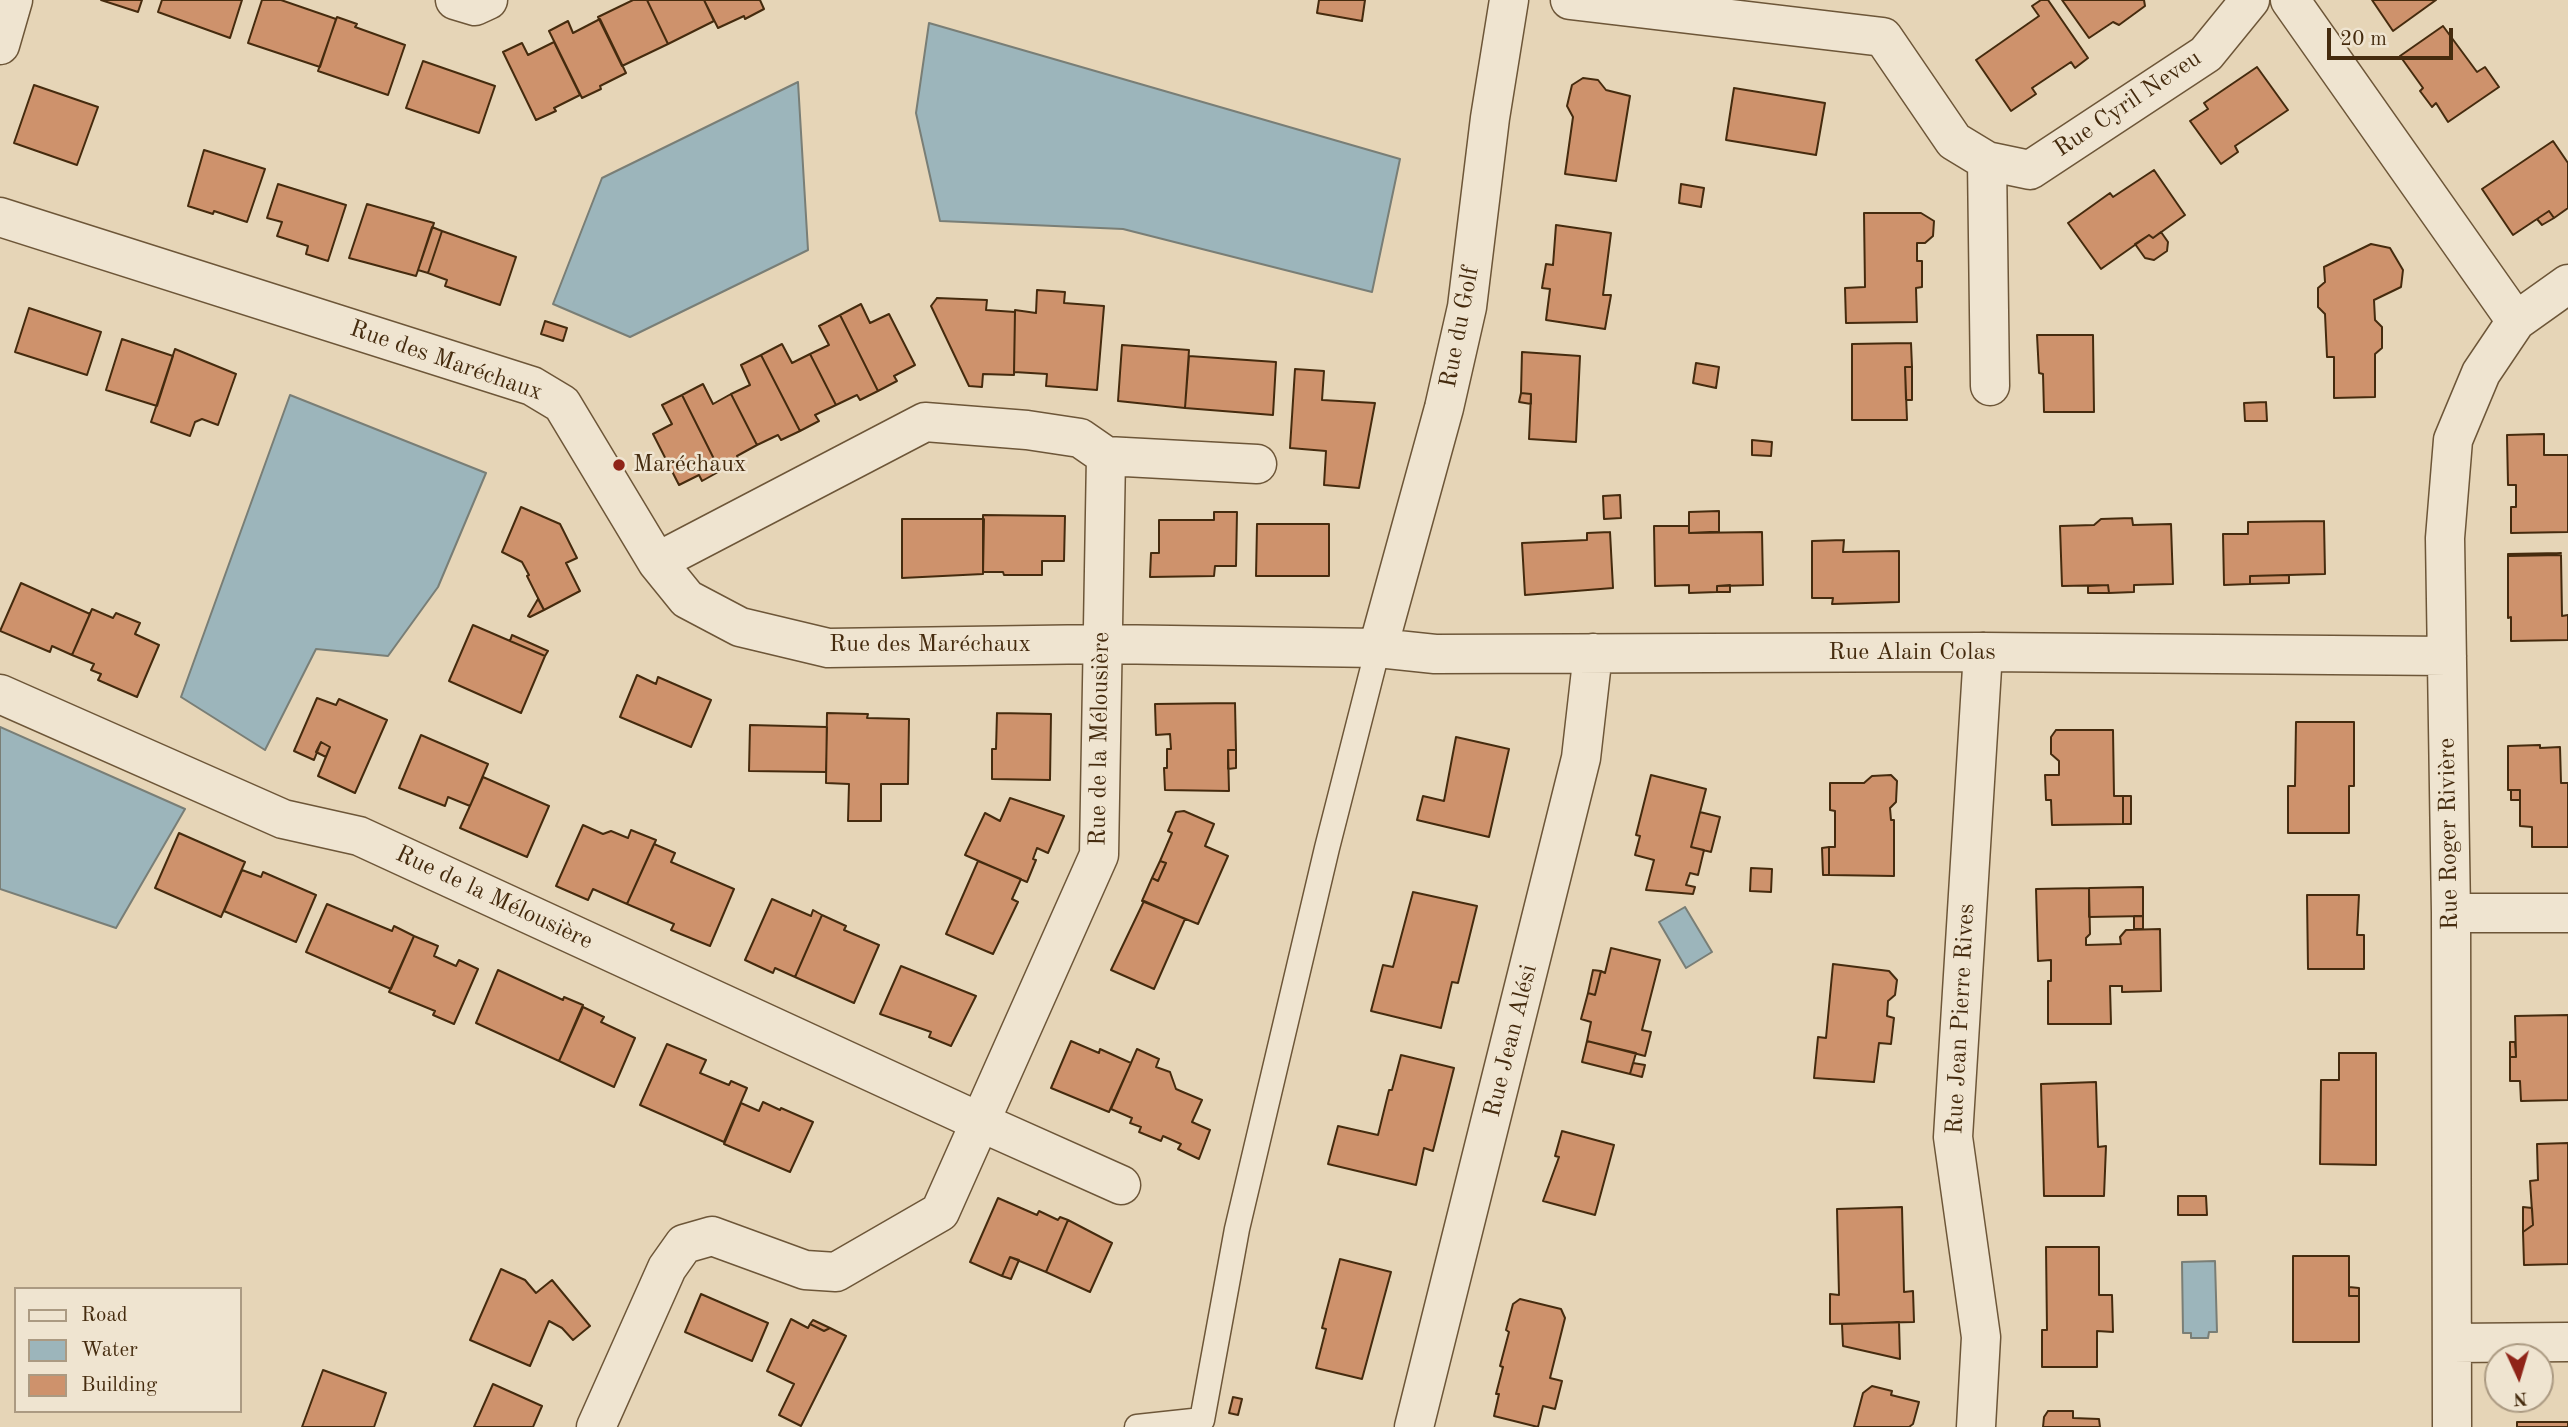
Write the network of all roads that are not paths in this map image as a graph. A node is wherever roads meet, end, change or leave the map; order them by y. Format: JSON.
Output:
{"nodes":[{"id":1,"x":13,"y":0,"type":"edge"},
{"id":2,"x":455,"y":0,"type":"edge"},
{"id":3,"x":488,"y":0,"type":"edge"},
{"id":4,"x":1509,"y":0,"type":"edge"},
{"id":5,"x":1570,"y":0,"type":"edge"},
{"id":6,"x":2250,"y":0,"type":"edge"},
{"id":7,"x":2290,"y":0,"type":"edge"},
{"id":8,"x":0,"y":45,"type":"edge"},
{"id":9,"x":1987,"y":161,"type":"junction"},
{"id":10,"x":0,"y":217,"type":"edge"},
{"id":11,"x":2568,"y":284,"type":"edge"},
{"id":12,"x":2516,"y":321,"type":"junction"},
{"id":13,"x":1990,"y":386,"type":"dead end"},
{"id":14,"x":1106,"y":456,"type":"junction"},
{"id":15,"x":1257,"y":464,"type":"dead end"},
{"id":16,"x":657,"y":562,"type":"junction"},
{"id":17,"x":1102,"y":644,"type":"junction"},
{"id":18,"x":1378,"y":648,"type":"junction"},
{"id":19,"x":1983,"y":652,"type":"junction"},
{"id":20,"x":1594,"y":653,"type":"junction"},
{"id":21,"x":2446,"y":656,"type":"junction"},
{"id":22,"x":0,"y":694,"type":"edge"},
{"id":23,"x":2451,"y":913,"type":"junction"},
{"id":24,"x":2568,"y":914,"type":"edge"},
{"id":25,"x":980,"y":1122,"type":"junction"},
{"id":26,"x":1121,"y":1185,"type":"dead end"},
{"id":27,"x":2568,"y":1342,"type":"edge"},
{"id":28,"x":2453,"y":1343,"type":"junction"},
{"id":29,"x":596,"y":1427,"type":"edge"},
{"id":30,"x":1137,"y":1427,"type":"edge"},
{"id":31,"x":1414,"y":1427,"type":"edge"},
{"id":32,"x":1976,"y":1427,"type":"edge"},
{"id":33,"x":2452,"y":1427,"type":"edge"}],
"edges":[{"from":1,"to":8,"type":"street"},
{"from":2,"to":3,"type":"street"},
{"from":4,"to":18,"type":"street","name":"Rue du Golf"},
{"from":5,"to":9,"type":"street","name":"Rue Cyril Neveu"},
{"from":6,"to":9,"type":"street","name":"Rue Cyril Neveu"},
{"from":7,"to":12,"type":"street"},
{"from":9,"to":13,"type":"street"},
{"from":10,"to":16,"type":"street","name":"Rue des Maréchaux"},
{"from":11,"to":12,"type":"street","name":"Rue Roger Rivière"},
{"from":12,"to":21,"type":"street","name":"Rue Roger Rivière"},
{"from":14,"to":15,"type":"street"},
{"from":14,"to":16,"type":"street"},
{"from":14,"to":17,"type":"street","name":"Rue de la Mélousière"},
{"from":16,"to":17,"type":"street","name":"Rue des Maréchaux"},
{"from":17,"to":18,"type":"street","name":"Rue des Maréchaux"},
{"from":17,"to":25,"type":"street","name":"Rue de la Mélousière"},
{"from":18,"to":20,"type":"street","name":"Rue Alain Colas"},
{"from":18,"to":30,"type":"lane"},
{"from":19,"to":20,"type":"street","name":"Rue Alain Colas"},
{"from":19,"to":21,"type":"street","name":"Rue Alain Colas"},
{"from":19,"to":32,"type":"street","name":"Rue Jean Pierre Rives"},
{"from":20,"to":31,"type":"street","name":"Rue Jean Alési"},
{"from":21,"to":23,"type":"street","name":"Rue Roger Rivière"},
{"from":22,"to":25,"type":"street","name":"Rue de la Mélousière"},
{"from":23,"to":24,"type":"street"},
{"from":23,"to":28,"type":"street","name":"Rue Roger Rivière"},
{"from":25,"to":26,"type":"street","name":"Rue de la Mélousière"},
{"from":25,"to":29,"type":"street"},
{"from":27,"to":28,"type":"street"},
{"from":28,"to":33,"type":"street","name":"Rue Roger Rivière"}]}
